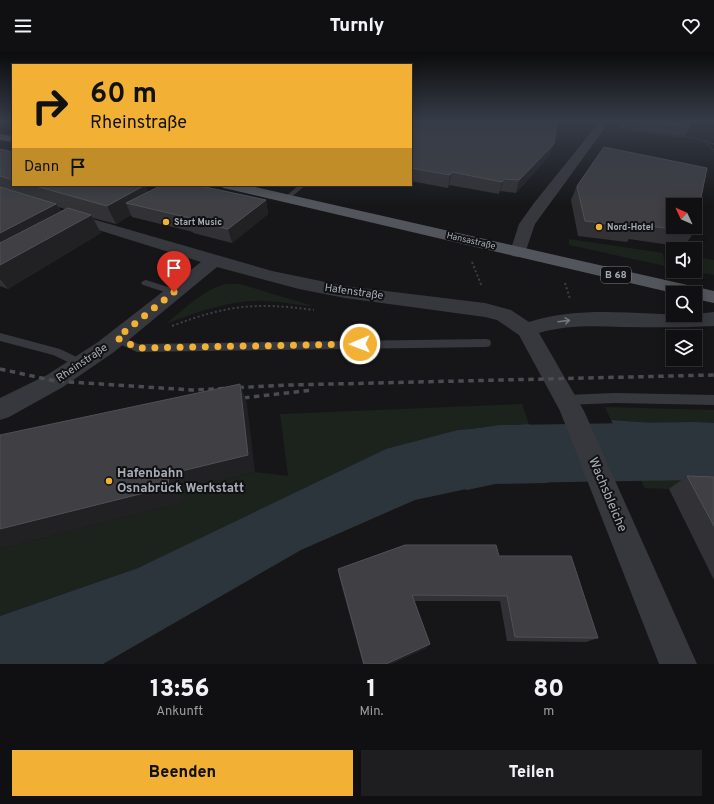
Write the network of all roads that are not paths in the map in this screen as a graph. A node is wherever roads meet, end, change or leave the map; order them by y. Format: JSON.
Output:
{"nodes":[{"id":1,"x":582,"y":150,"type":"edge"},
{"id":2,"x":233,"y":186,"type":"edge"},
{"id":3,"x":302,"y":186,"type":"edge"},
{"id":4,"x":287,"y":198,"type":"junction"},
{"id":5,"x":52,"y":211,"type":"edge"},
{"id":6,"x":518,"y":252,"type":"junction"},
{"id":7,"x":213,"y":261,"type":"junction"},
{"id":8,"x":146,"y":283,"type":"dead end"},
{"id":9,"x":174,"y":292,"type":"junction"},
{"id":10,"x":714,"y":297,"type":"edge"},
{"id":11,"x":714,"y":319,"type":"edge"},
{"id":12,"x":527,"y":330,"type":"junction"},
{"id":13,"x":0,"y":337,"type":"edge"},
{"id":14,"x":125,"y":342,"type":"junction"},
{"id":15,"x":486,"y":343,"type":"dead end"},
{"id":16,"x":81,"y":364,"type":"junction"},
{"id":17,"x":714,"y":400,"type":"edge"},
{"id":18,"x":569,"y":406,"type":"junction"},
{"id":19,"x":0,"y":410,"type":"edge"},
{"id":20,"x":678,"y":664,"type":"edge"}],
"edges":[{"from":1,"to":6,"type":"street"},
{"from":2,"to":4,"type":"main road","name":"Hansastraße","number":"B 68"},
{"from":3,"to":4,"type":"lane"},
{"from":4,"to":6,"type":"main road","name":"Hansastraße","number":"B 68"},
{"from":5,"to":7,"type":"street","name":"Hafenstraße"},
{"from":6,"to":10,"type":"main road","name":"Hansastraße","number":"B 68"},
{"from":7,"to":9,"type":"street","name":"Rheinstraße"},
{"from":7,"to":12,"type":"street","name":"Hafenstraße"},
{"from":8,"to":9,"type":"lane"},
{"from":9,"to":14,"type":"street","name":"Rheinstraße"},
{"from":12,"to":11,"type":"street","one_way":true},
{"from":12,"to":18,"type":"street","name":"Wachsbleiche"},
{"from":13,"to":16,"type":"lane"},
{"from":14,"to":15,"type":"lane"},
{"from":14,"to":16,"type":"street","name":"Rheinstraße"},
{"from":16,"to":19,"type":"street","name":"Rheinstraße"},
{"from":17,"to":18,"type":"lane"},
{"from":18,"to":20,"type":"street","name":"Wachsbleiche"}]}
